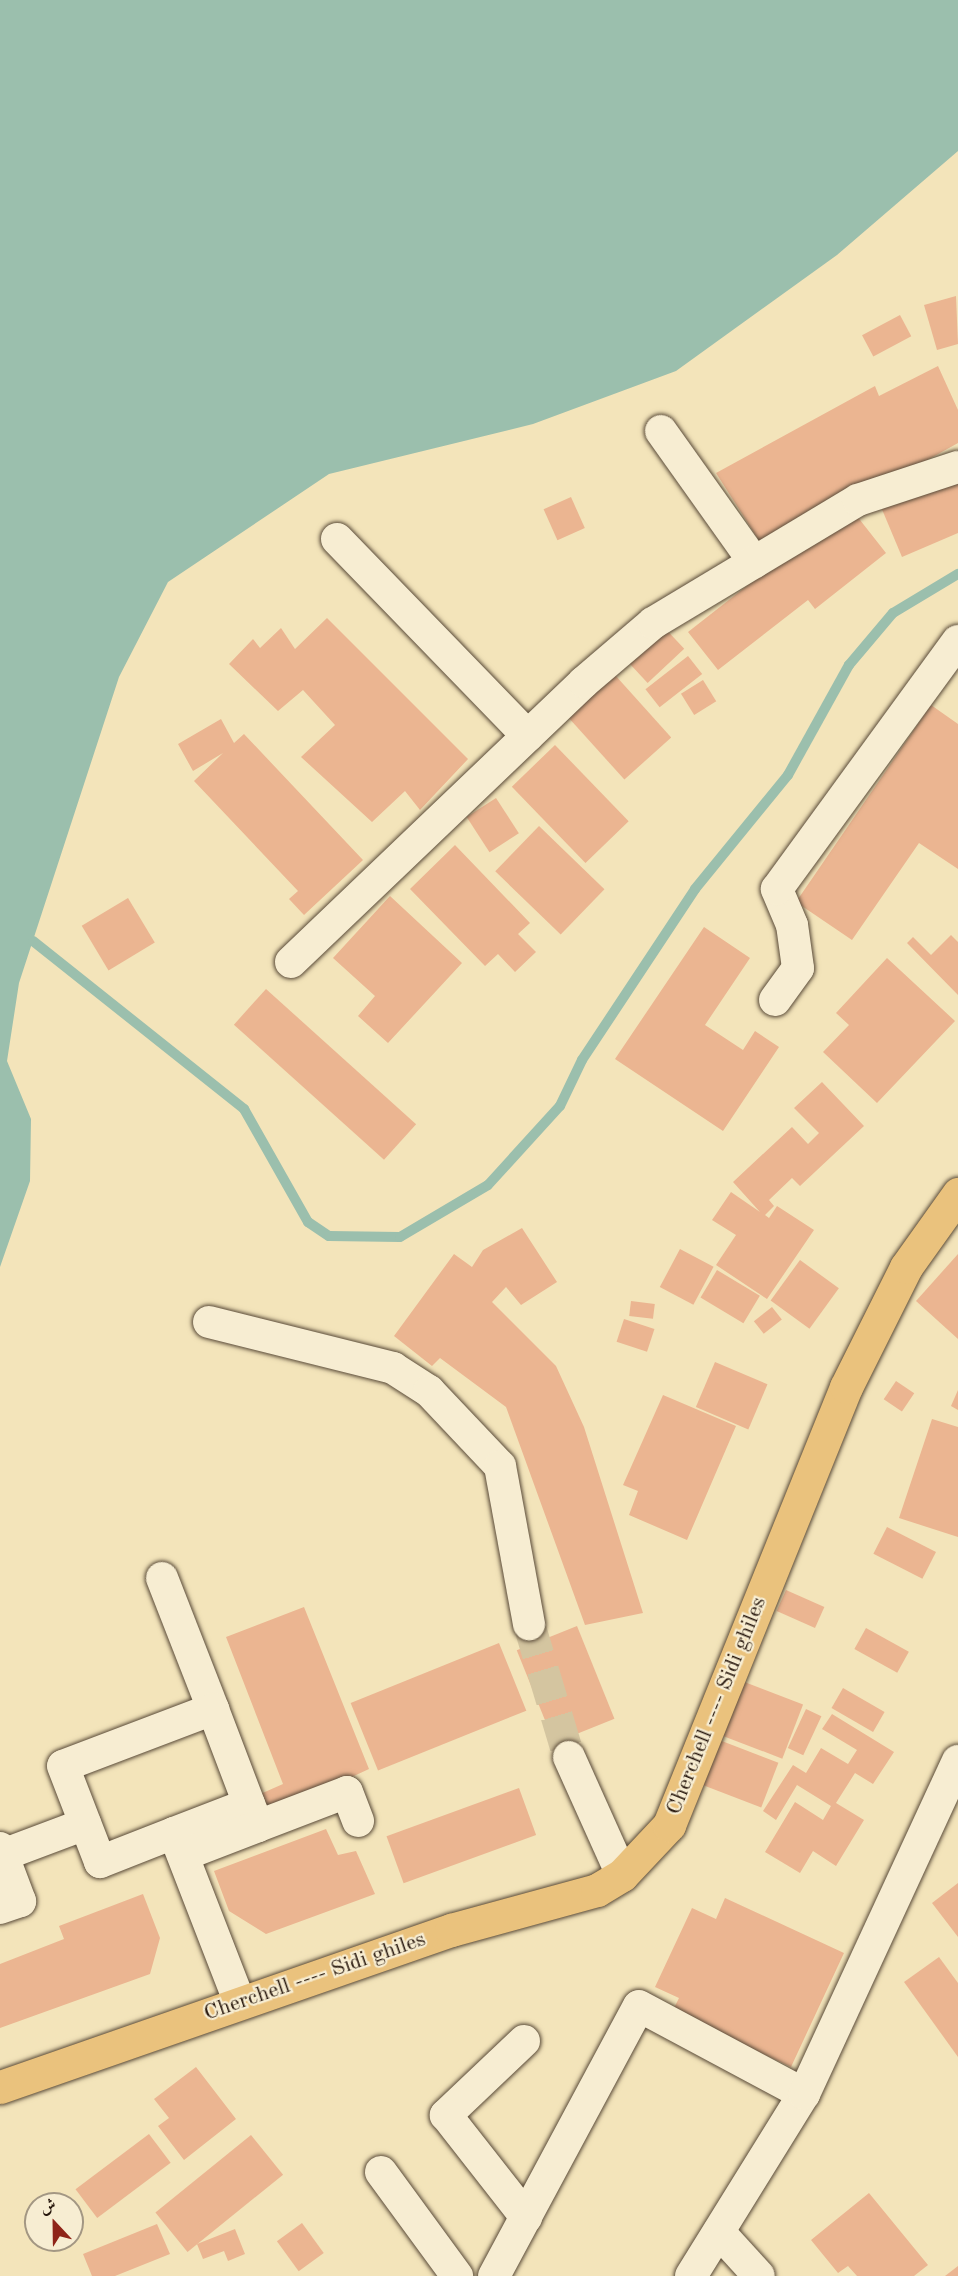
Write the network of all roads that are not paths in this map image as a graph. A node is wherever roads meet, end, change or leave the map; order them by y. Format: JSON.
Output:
{"nodes":[{"id":1,"x":662,"y":431,"type":"dead end"},
{"id":2,"x":958,"y":467,"type":"edge"},
{"id":3,"x":337,"y":539,"type":"dead end"},
{"id":4,"x":754,"y":562,"type":"junction"},
{"id":5,"x":958,"y":641,"type":"edge"},
{"id":6,"x":528,"y":736,"type":"junction"},
{"id":7,"x":291,"y":963,"type":"dead end"},
{"id":8,"x":775,"y":999,"type":"dead end"},
{"id":9,"x":958,"y":1194,"type":"edge"},
{"id":10,"x":209,"y":1322,"type":"dead end"},
{"id":11,"x":162,"y":1578,"type":"dead end"},
{"id":12,"x":529,"y":1624,"type":"tunnel mouth"},
{"id":13,"x":213,"y":1709,"type":"junction"},
{"id":14,"x":569,"y":1756,"type":"tunnel mouth"},
{"id":15,"x":958,"y":1761,"type":"edge"},
{"id":16,"x":254,"y":1815,"type":"junction"},
{"id":17,"x":358,"y":1821,"type":"dead end"},
{"id":18,"x":85,"y":1824,"type":"junction"},
{"id":19,"x":179,"y":1844,"type":"junction"},
{"id":20,"x":1,"y":1853,"type":"edge"},
{"id":21,"x":622,"y":1875,"type":"junction"},
{"id":22,"x":0,"y":1908,"type":"edge"},
{"id":23,"x":240,"y":2003,"type":"junction"},
{"id":24,"x":524,"y":2041,"type":"dead end"},
{"id":25,"x":0,"y":2086,"type":"edge"},
{"id":26,"x":804,"y":2094,"type":"junction"},
{"id":27,"x":381,"y":2172,"type":"dead end"},
{"id":28,"x":526,"y":2217,"type":"junction"},
{"id":29,"x":719,"y":2232,"type":"junction"},
{"id":30,"x":457,"y":2276,"type":"edge"},
{"id":31,"x":494,"y":2276,"type":"edge"},
{"id":32,"x":691,"y":2276,"type":"edge"},
{"id":33,"x":759,"y":2276,"type":"edge"}],
"edges":[{"from":1,"to":4,"type":"street"},
{"from":2,"to":4,"type":"street"},
{"from":3,"to":6,"type":"street"},
{"from":4,"to":6,"type":"street"},
{"from":5,"to":8,"type":"street"},
{"from":6,"to":7,"type":"street"},
{"from":9,"to":21,"type":"main road","name":"Cherchell ---- Sidi ghiles"},
{"from":10,"to":12,"type":"street"},
{"from":11,"to":13,"type":"street"},
{"from":13,"to":16,"type":"street"},
{"from":13,"to":18,"type":"street"},
{"from":14,"to":21,"type":"street"},
{"from":15,"to":26,"type":"street"},
{"from":16,"to":17,"type":"street"},
{"from":16,"to":19,"type":"street"},
{"from":18,"to":19,"type":"street"},
{"from":18,"to":20,"type":"street"},
{"from":19,"to":23,"type":"street"},
{"from":20,"to":22,"type":"street"},
{"from":21,"to":23,"type":"main road","name":"Cherchell ---- Sidi ghiles"},
{"from":23,"to":25,"type":"main road","name":"Cherchell ---- Sidi ghiles"},
{"from":24,"to":28,"type":"street"},
{"from":26,"to":28,"type":"street"},
{"from":26,"to":29,"type":"street"},
{"from":27,"to":30,"type":"street"},
{"from":28,"to":31,"type":"street"},
{"from":29,"to":32,"type":"street"},
{"from":29,"to":33,"type":"street"}]}
